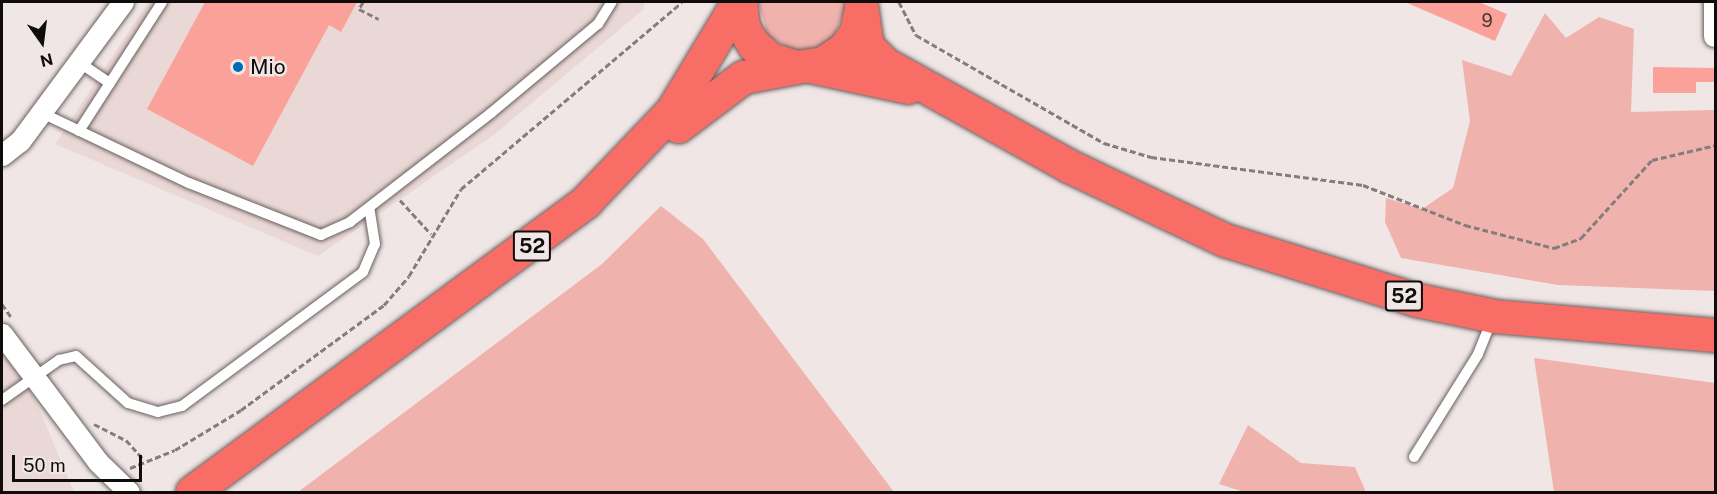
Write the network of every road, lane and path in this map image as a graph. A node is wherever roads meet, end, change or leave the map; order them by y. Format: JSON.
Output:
{"nodes":[{"id":1,"x":123,"y":2,"type":"edge"},
{"id":2,"x":162,"y":2,"type":"edge"},
{"id":3,"x":363,"y":2,"type":"edge"},
{"id":4,"x":612,"y":2,"type":"edge"},
{"id":5,"x":682,"y":2,"type":"edge"},
{"id":6,"x":739,"y":2,"type":"edge"},
{"id":7,"x":899,"y":2,"type":"edge"},
{"id":8,"x":1714,"y":2,"type":"edge"},
{"id":9,"x":861,"y":4,"type":"edge"},
{"id":10,"x":379,"y":19,"type":"dead end"},
{"id":11,"x":1714,"y":36,"type":"edge"},
{"id":12,"x":80,"y":63,"type":"junction"},
{"id":13,"x":803,"y":67,"type":"junction"},
{"id":14,"x":110,"y":82,"type":"junction"},
{"id":15,"x":939,"y":93,"type":"junction"},
{"id":16,"x":42,"y":113,"type":"junction"},
{"id":17,"x":79,"y":131,"type":"junction"},
{"id":18,"x":1716,"y":145,"type":"edge"},
{"id":19,"x":2,"y":155,"type":"edge"},
{"id":20,"x":391,"y":190,"type":"junction"},
{"id":21,"x":369,"y":207,"type":"junction"},
{"id":22,"x":431,"y":234,"type":"junction"},
{"id":23,"x":2,"y":304,"type":"edge"},
{"id":24,"x":1494,"y":316,"type":"junction"},
{"id":25,"x":8,"y":328,"type":"edge"},
{"id":26,"x":1716,"y":334,"type":"edge"},
{"id":27,"x":35,"y":378,"type":"junction"},
{"id":28,"x":2,"y":400,"type":"edge"},
{"id":29,"x":85,"y":417,"type":"dead end"},
{"id":30,"x":1414,"y":457,"type":"dead end"},
{"id":31,"x":143,"y":460,"type":"junction"},
{"id":32,"x":123,"y":485,"type":"edge"},
{"id":33,"x":192,"y":492,"type":"edge"},
{"id":34,"x":228,"y":492,"type":"edge"}],
"edges":[{"from":1,"to":12,"type":"street"},
{"from":2,"to":14,"type":"lane"},
{"from":3,"to":10,"type":"path"},
{"from":4,"to":20,"type":"lane"},
{"from":5,"to":22,"type":"path"},
{"from":6,"to":13,"type":"highway","number":"52"},
{"from":6,"to":33,"type":"highway","number":"52"},
{"from":7,"to":18,"type":"path"},
{"from":8,"to":11,"type":"street"},
{"from":9,"to":13,"type":"highway","number":"52"},
{"from":9,"to":15,"type":"highway","number":"52"},
{"from":12,"to":14,"type":"lane"},
{"from":12,"to":16,"type":"street"},
{"from":13,"to":15,"type":"highway","number":"52"},
{"from":13,"to":34,"type":"highway","number":"52"},
{"from":14,"to":17,"type":"lane"},
{"from":15,"to":24,"type":"highway","number":"52"},
{"from":16,"to":17,"type":"lane"},
{"from":16,"to":19,"type":"street"},
{"from":17,"to":21,"type":"lane"},
{"from":20,"to":21,"type":"lane"},
{"from":20,"to":22,"type":"path"},
{"from":21,"to":27,"type":"lane"},
{"from":22,"to":31,"type":"path"},
{"from":23,"to":25,"type":"path"},
{"from":24,"to":26,"type":"highway","number":"52"},
{"from":24,"to":30,"type":"lane"},
{"from":25,"to":27,"type":"street"},
{"from":27,"to":28,"type":"lane"},
{"from":27,"to":32,"type":"street"},
{"from":29,"to":31,"type":"path"},
{"from":31,"to":32,"type":"path"}]}
